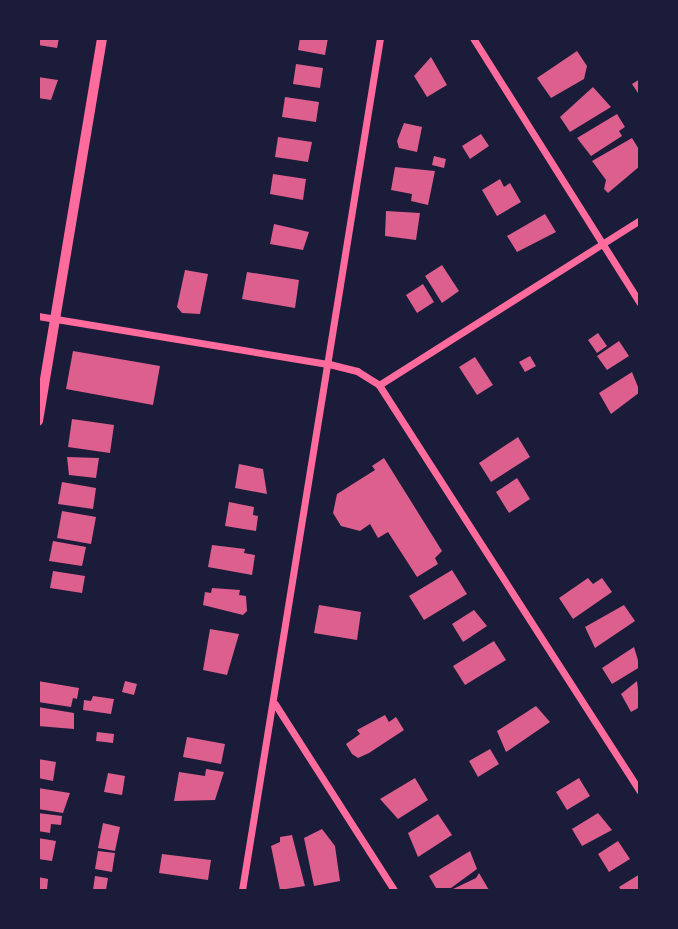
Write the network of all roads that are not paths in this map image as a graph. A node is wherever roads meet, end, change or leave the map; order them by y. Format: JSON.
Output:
{"nodes":[{"id":1,"x":102,"y":38,"type":"edge"},
{"id":2,"x":380,"y":38,"type":"edge"},
{"id":3,"x":473,"y":38,"type":"edge"},
{"id":4,"x":639,"y":220,"type":"edge"},
{"id":5,"x":602,"y":244,"type":"junction"},
{"id":6,"x":639,"y":303,"type":"edge"},
{"id":7,"x":38,"y":316,"type":"edge"},
{"id":8,"x":56,"y":318,"type":"junction"},
{"id":9,"x":329,"y":363,"type":"junction"},
{"id":10,"x":379,"y":385,"type":"junction"},
{"id":11,"x":38,"y":421,"type":"edge"},
{"id":12,"x":274,"y":704,"type":"junction"},
{"id":13,"x":639,"y":792,"type":"edge"},
{"id":14,"x":242,"y":891,"type":"edge"},
{"id":15,"x":394,"y":891,"type":"edge"}],
"edges":[{"from":1,"to":8,"type":"street"},
{"from":2,"to":9,"type":"street"},
{"from":3,"to":5,"type":"street"},
{"from":4,"to":5,"type":"street"},
{"from":5,"to":6,"type":"street"},
{"from":5,"to":10,"type":"street"},
{"from":7,"to":8,"type":"street"},
{"from":8,"to":9,"type":"street"},
{"from":8,"to":11,"type":"street"},
{"from":9,"to":10,"type":"street"},
{"from":9,"to":12,"type":"street"},
{"from":10,"to":13,"type":"street"},
{"from":12,"to":14,"type":"street"},
{"from":12,"to":15,"type":"street"}]}
